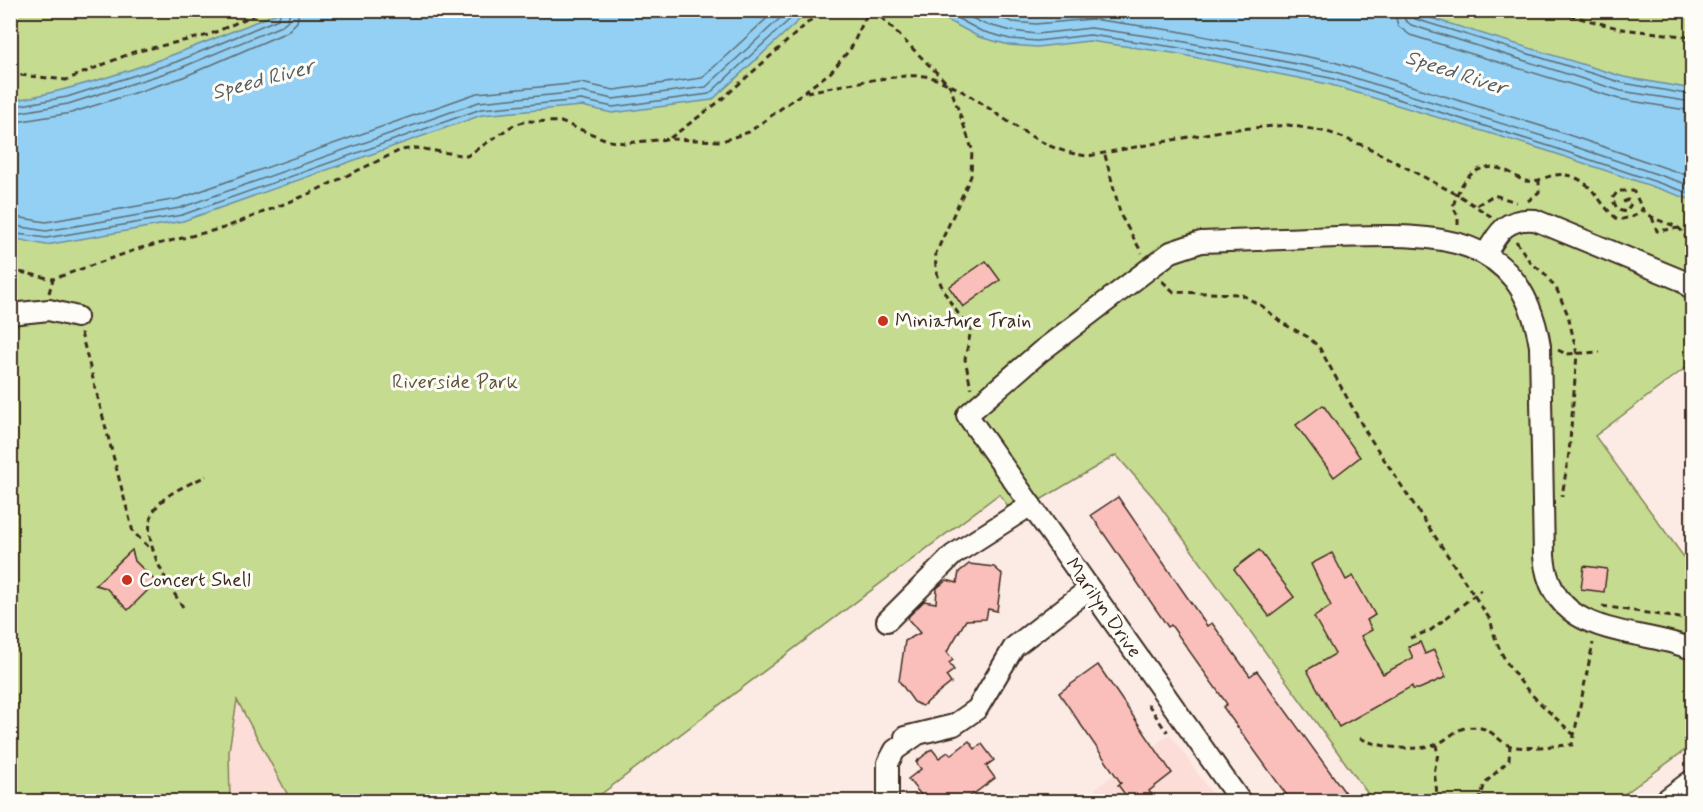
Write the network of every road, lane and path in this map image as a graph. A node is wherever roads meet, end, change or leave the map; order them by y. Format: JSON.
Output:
{"nodes":[{"id":1,"x":265,"y":10,"type":"edge"},
{"id":2,"x":822,"y":10,"type":"edge"},
{"id":3,"x":869,"y":10,"type":"edge"},
{"id":4,"x":874,"y":10,"type":"edge"},
{"id":5,"x":1549,"y":10,"type":"edge"},
{"id":6,"x":1692,"y":37,"type":"edge"},
{"id":7,"x":10,"y":74,"type":"edge"},
{"id":8,"x":950,"y":86,"type":"junction"},
{"id":9,"x":807,"y":92,"type":"junction"},
{"id":10,"x":669,"y":139,"type":"junction"},
{"id":11,"x":1105,"y":155,"type":"junction"},
{"id":12,"x":1539,"y":178,"type":"junction"},
{"id":13,"x":1458,"y":195,"type":"junction"},
{"id":14,"x":1623,"y":202,"type":"dead end"},
{"id":15,"x":1477,"y":205,"type":"junction"},
{"id":16,"x":1642,"y":210,"type":"junction"},
{"id":17,"x":1652,"y":217,"type":"junction"},
{"id":18,"x":1504,"y":227,"type":"junction"},
{"id":19,"x":1680,"y":228,"type":"junction"},
{"id":20,"x":1456,"y":242,"type":"junction"},
{"id":21,"x":1690,"y":250,"type":"dead end"},
{"id":22,"x":1486,"y":254,"type":"junction"},
{"id":23,"x":1151,"y":267,"type":"junction"},
{"id":24,"x":10,"y":270,"type":"edge"},
{"id":25,"x":53,"y":279,"type":"junction"},
{"id":26,"x":1692,"y":289,"type":"edge"},
{"id":27,"x":49,"y":310,"type":"junction"},
{"id":28,"x":10,"y":314,"type":"edge"},
{"id":29,"x":77,"y":317,"type":"joint"},
{"id":30,"x":1540,"y":346,"type":"junction"},
{"id":31,"x":1600,"y":352,"type":"dead end"},
{"id":32,"x":1577,"y":354,"type":"junction"},
{"id":33,"x":967,"y":415,"type":"junction"},
{"id":34,"x":206,"y":476,"type":"dead end"},
{"id":35,"x":1560,"y":502,"type":"dead end"},
{"id":36,"x":1031,"y":505,"type":"junction"},
{"id":37,"x":152,"y":550,"type":"junction"},
{"id":38,"x":1089,"y":589,"type":"junction"},
{"id":39,"x":1481,"y":590,"type":"dead end"},
{"id":40,"x":1474,"y":595,"type":"junction"},
{"id":41,"x":183,"y":607,"type":"dead end"},
{"id":42,"x":1692,"y":620,"type":"edge"},
{"id":43,"x":887,"y":621,"type":"dead end"},
{"id":44,"x":1596,"y":626,"type":"junction"},
{"id":45,"x":1410,"y":638,"type":"dead end"},
{"id":46,"x":1692,"y":649,"type":"edge"},
{"id":47,"x":924,"y":730,"type":"junction"},
{"id":48,"x":1574,"y":735,"type":"junction"},
{"id":49,"x":905,"y":737,"type":"dead end"},
{"id":50,"x":1360,"y":738,"type":"dead end"},
{"id":51,"x":1436,"y":745,"type":"junction"},
{"id":52,"x":1510,"y":746,"type":"junction"},
{"id":53,"x":1692,"y":784,"type":"edge"},
{"id":54,"x":888,"y":801,"type":"edge"},
{"id":55,"x":1241,"y":801,"type":"edge"},
{"id":56,"x":1434,"y":801,"type":"edge"},
{"id":57,"x":1479,"y":801,"type":"edge"},
{"id":58,"x":1671,"y":801,"type":"edge"}],
"edges":[{"from":1,"to":7,"type":"path"},
{"from":2,"to":10,"type":"path"},
{"from":3,"to":9,"type":"path"},
{"from":4,"to":8,"type":"path"},
{"from":5,"to":6,"type":"path"},
{"from":8,"to":9,"type":"path"},
{"from":8,"to":11,"type":"path"},
{"from":8,"to":33,"type":"path"},
{"from":9,"to":10,"type":"path"},
{"from":10,"to":25,"type":"path"},
{"from":11,"to":13,"type":"path"},
{"from":11,"to":23,"type":"path"},
{"from":12,"to":13,"type":"path"},
{"from":12,"to":15,"type":"path"},
{"from":12,"to":16,"type":"path"},
{"from":13,"to":15,"type":"path"},
{"from":13,"to":20,"type":"path"},
{"from":14,"to":16,"type":"path"},
{"from":15,"to":18,"type":"path"},
{"from":16,"to":17,"type":"path"},
{"from":17,"to":19,"type":"path"},
{"from":17,"to":19,"type":"path"},
{"from":18,"to":22,"type":"street"},
{"from":18,"to":26,"type":"street"},
{"from":18,"to":32,"type":"path"},
{"from":19,"to":21,"type":"path"},
{"from":20,"to":22,"type":"street"},
{"from":20,"to":23,"type":"street"},
{"from":22,"to":30,"type":"street"},
{"from":23,"to":33,"type":"street"},
{"from":23,"to":40,"type":"path"},
{"from":24,"to":25,"type":"path"},
{"from":25,"to":27,"type":"path"},
{"from":27,"to":28,"type":"street"},
{"from":27,"to":29,"type":"street"},
{"from":29,"to":37,"type":"path"},
{"from":30,"to":32,"type":"path"},
{"from":30,"to":44,"type":"street"},
{"from":31,"to":32,"type":"path"},
{"from":32,"to":35,"type":"path"},
{"from":33,"to":36,"type":"street","name":"Marilyn Drive"},
{"from":34,"to":37,"type":"path"},
{"from":36,"to":38,"type":"street","name":"Marilyn Drive"},
{"from":36,"to":43,"type":"street"},
{"from":37,"to":41,"type":"path"},
{"from":38,"to":47,"type":"street"},
{"from":38,"to":55,"type":"street","name":"Marilyn Drive"},
{"from":39,"to":40,"type":"path"},
{"from":40,"to":45,"type":"path"},
{"from":40,"to":48,"type":"path"},
{"from":42,"to":44,"type":"path"},
{"from":44,"to":46,"type":"street"},
{"from":44,"to":48,"type":"path"},
{"from":47,"to":49,"type":"street"},
{"from":47,"to":54,"type":"street"},
{"from":48,"to":52,"type":"path"},
{"from":50,"to":51,"type":"path"},
{"from":51,"to":52,"type":"path"},
{"from":51,"to":56,"type":"path"},
{"from":52,"to":57,"type":"path"},
{"from":53,"to":58,"type":"main road"}]}
